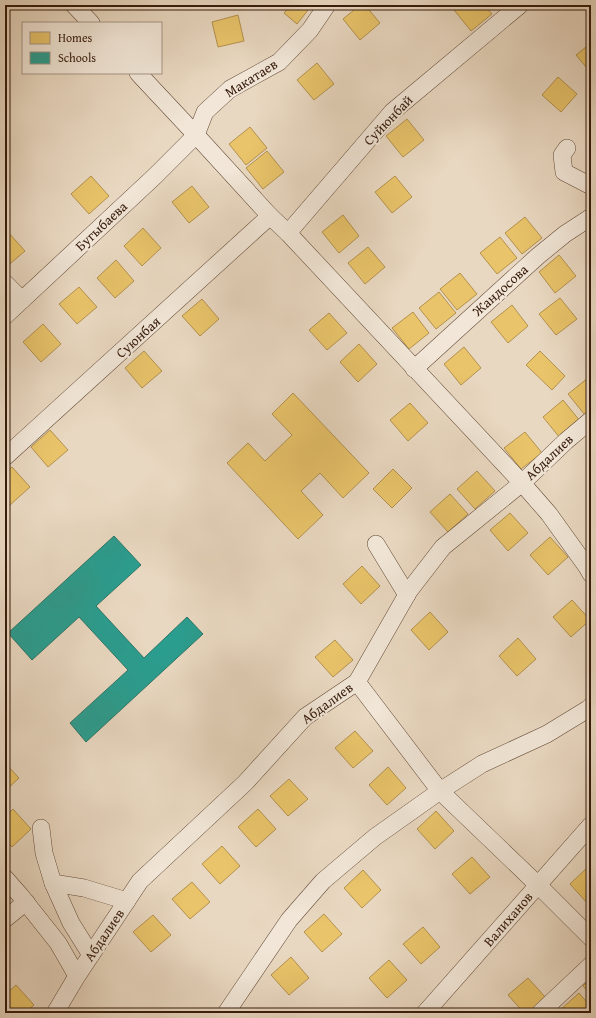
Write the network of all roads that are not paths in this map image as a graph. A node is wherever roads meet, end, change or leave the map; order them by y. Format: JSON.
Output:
{"nodes":[{"id":1,"x":74,"y":5,"type":"edge"},
{"id":2,"x":326,"y":5,"type":"edge"},
{"id":3,"x":520,"y":5,"type":"edge"},
{"id":4,"x":90,"y":22,"type":"edge"},
{"id":5,"x":139,"y":74,"type":"edge"},
{"id":6,"x":196,"y":135,"type":"junction"},
{"id":7,"x":567,"y":148,"type":"dead end"},
{"id":8,"x":591,"y":186,"type":"edge"},
{"id":9,"x":270,"y":216,"type":"junction"},
{"id":10,"x":591,"y":217,"type":"edge"},
{"id":11,"x":288,"y":233,"type":"junction"},
{"id":12,"x":5,"y":283,"type":"edge"},
{"id":13,"x":22,"y":300,"type":"junction"},
{"id":14,"x":5,"y":316,"type":"edge"},
{"id":15,"x":414,"y":369,"type":"junction"},
{"id":16,"x":591,"y":420,"type":"edge"},
{"id":17,"x":5,"y":457,"type":"edge"},
{"id":18,"x":522,"y":483,"type":"junction"},
{"id":19,"x":376,"y":544,"type":"dead end"},
{"id":20,"x":591,"y":574,"type":"edge"},
{"id":21,"x":406,"y":595,"type":"junction"},
{"id":22,"x":356,"y":682,"type":"junction"},
{"id":23,"x":591,"y":706,"type":"edge"},
{"id":24,"x":440,"y":791,"type":"junction"},
{"id":25,"x":591,"y":825,"type":"edge"},
{"id":26,"x":41,"y":828,"type":"dead end"},
{"id":27,"x":5,"y":878,"type":"edge"},
{"id":28,"x":53,"y":883,"type":"junction"},
{"id":29,"x":538,"y":885,"type":"junction"},
{"id":30,"x":127,"y":901,"type":"junction"},
{"id":31,"x":26,"y":902,"type":"junction"},
{"id":32,"x":5,"y":919,"type":"edge"},
{"id":33,"x":591,"y":938,"type":"edge"},
{"id":34,"x":91,"y":955,"type":"junction"},
{"id":35,"x":591,"y":965,"type":"edge"},
{"id":36,"x":77,"y":976,"type":"junction"},
{"id":37,"x":55,"y":1013,"type":"edge"},
{"id":38,"x":226,"y":1013,"type":"edge"},
{"id":39,"x":426,"y":1013,"type":"edge"},
{"id":40,"x":540,"y":1013,"type":"edge"}],
"edges":[{"from":1,"to":4,"type":"street"},
{"from":2,"to":6,"type":"street","name":"Макатаев"},
{"from":3,"to":11,"type":"street","name":"Суйюнбай"},
{"from":5,"to":6,"type":"street"},
{"from":6,"to":9,"type":"street"},
{"from":6,"to":13,"type":"street","name":"Бугыбаева"},
{"from":7,"to":8,"type":"street"},
{"from":9,"to":11,"type":"street"},
{"from":9,"to":17,"type":"street","name":"Суюнбая"},
{"from":10,"to":15,"type":"street","name":"Жандосова"},
{"from":11,"to":15,"type":"street"},
{"from":12,"to":13,"type":"street"},
{"from":13,"to":14,"type":"street","name":"Бугыбаева"},
{"from":15,"to":18,"type":"street"},
{"from":16,"to":18,"type":"street","name":"Абдалиев"},
{"from":18,"to":20,"type":"street"},
{"from":18,"to":21,"type":"street","name":"Абдалиев"},
{"from":19,"to":21,"type":"street"},
{"from":21,"to":22,"type":"street","name":"Абдалиев"},
{"from":22,"to":24,"type":"street"},
{"from":22,"to":30,"type":"street","name":"Абдалиев"},
{"from":23,"to":24,"type":"street"},
{"from":24,"to":29,"type":"street"},
{"from":24,"to":38,"type":"street"},
{"from":25,"to":29,"type":"street","name":"Валиханов"},
{"from":26,"to":28,"type":"street"},
{"from":27,"to":31,"type":"street"},
{"from":28,"to":30,"type":"street"},
{"from":28,"to":34,"type":"street"},
{"from":29,"to":33,"type":"street"},
{"from":29,"to":39,"type":"street","name":"Валиханов"},
{"from":30,"to":34,"type":"street","name":"Абдалиев"},
{"from":31,"to":32,"type":"street"},
{"from":31,"to":36,"type":"street"},
{"from":34,"to":36,"type":"street","name":"Абдалиев"},
{"from":35,"to":40,"type":"street"},
{"from":36,"to":37,"type":"street","name":"Абдалиев"}]}
